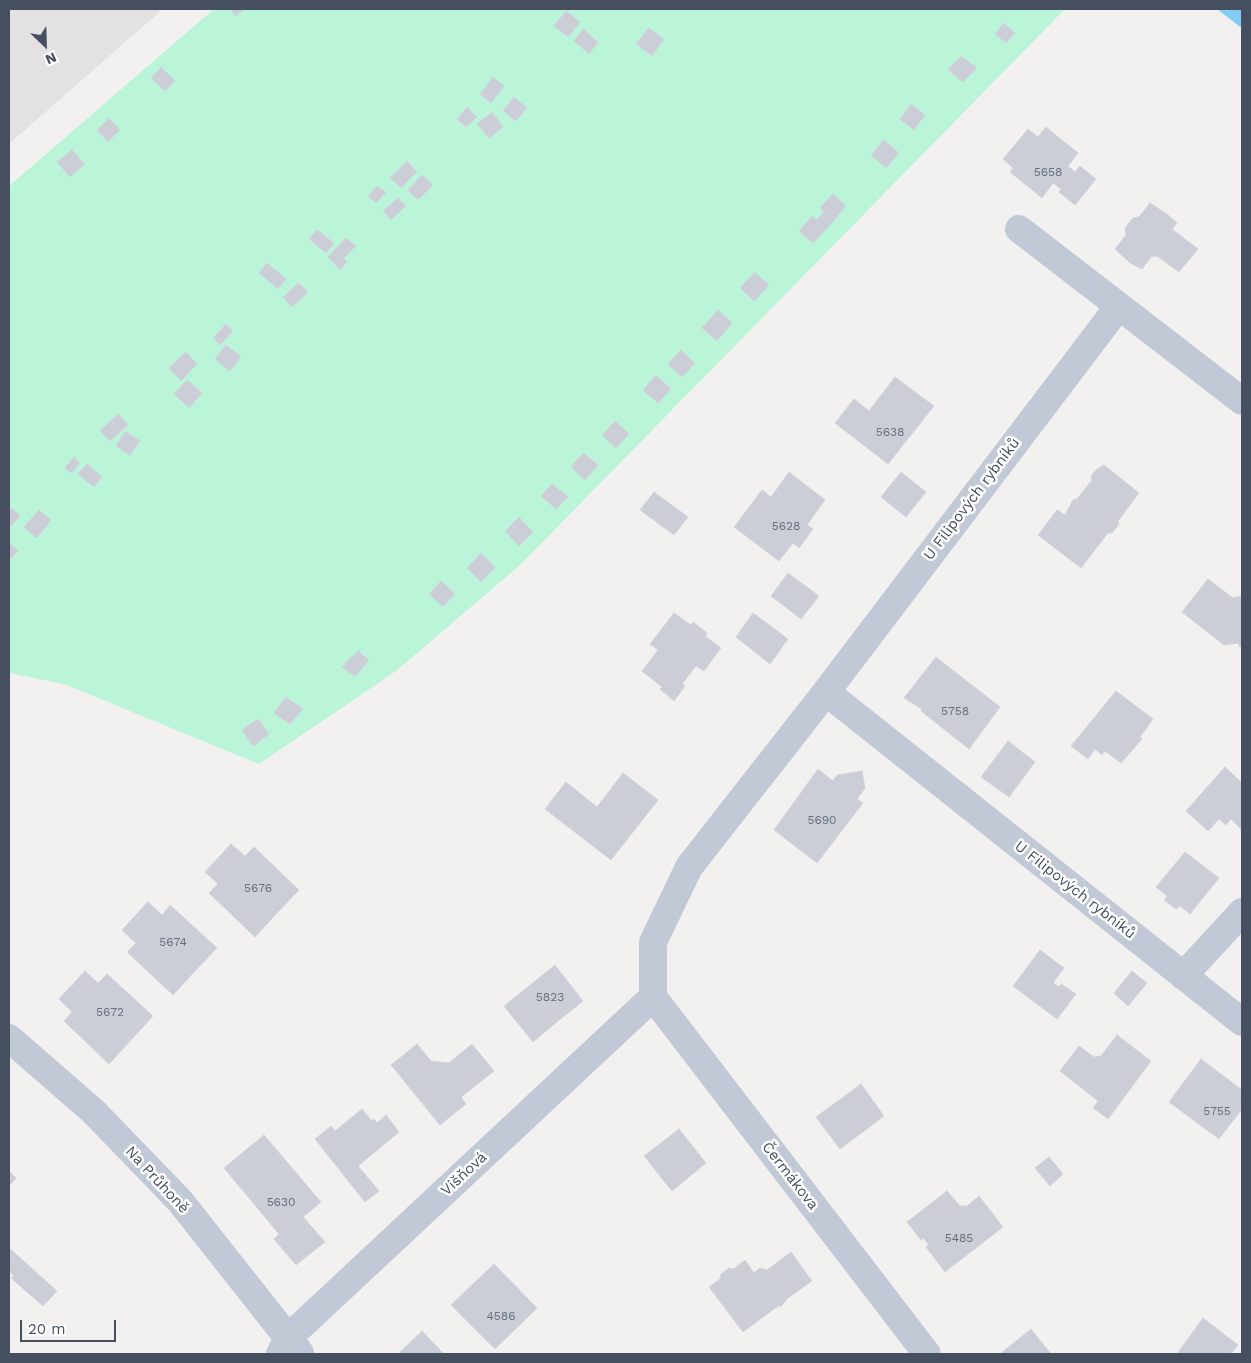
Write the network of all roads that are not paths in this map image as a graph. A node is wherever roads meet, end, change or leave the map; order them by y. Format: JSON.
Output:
{"nodes":[{"id":1,"x":1019,"y":229,"type":"dead end"},
{"id":2,"x":1119,"y":306,"type":"junction"},
{"id":3,"x":1242,"y":401,"type":"edge"},
{"id":4,"x":826,"y":692,"type":"junction"},
{"id":5,"x":1242,"y":912,"type":"edge"},
{"id":6,"x":1183,"y":976,"type":"junction"},
{"id":7,"x":653,"y":997,"type":"junction"},
{"id":8,"x":1242,"y":1022,"type":"edge"},
{"id":9,"x":9,"y":1038,"type":"edge"},
{"id":10,"x":290,"y":1349,"type":"edge"},
{"id":11,"x":927,"y":1354,"type":"edge"}],
"edges":[{"from":1,"to":2,"type":"street"},
{"from":2,"to":3,"type":"street"},
{"from":2,"to":4,"type":"street","name":"U Filipových rybníků"},
{"from":4,"to":6,"type":"street","name":"U Filipových rybníků"},
{"from":4,"to":7,"type":"street","name":"U Filipových rybníků"},
{"from":5,"to":6,"type":"street"},
{"from":6,"to":8,"type":"street","name":"U Filipových rybníků"},
{"from":7,"to":10,"type":"street","name":"Višňová"},
{"from":7,"to":11,"type":"street","name":"Čermákova"},
{"from":9,"to":10,"type":"street","name":"Na Průhoně"}]}
